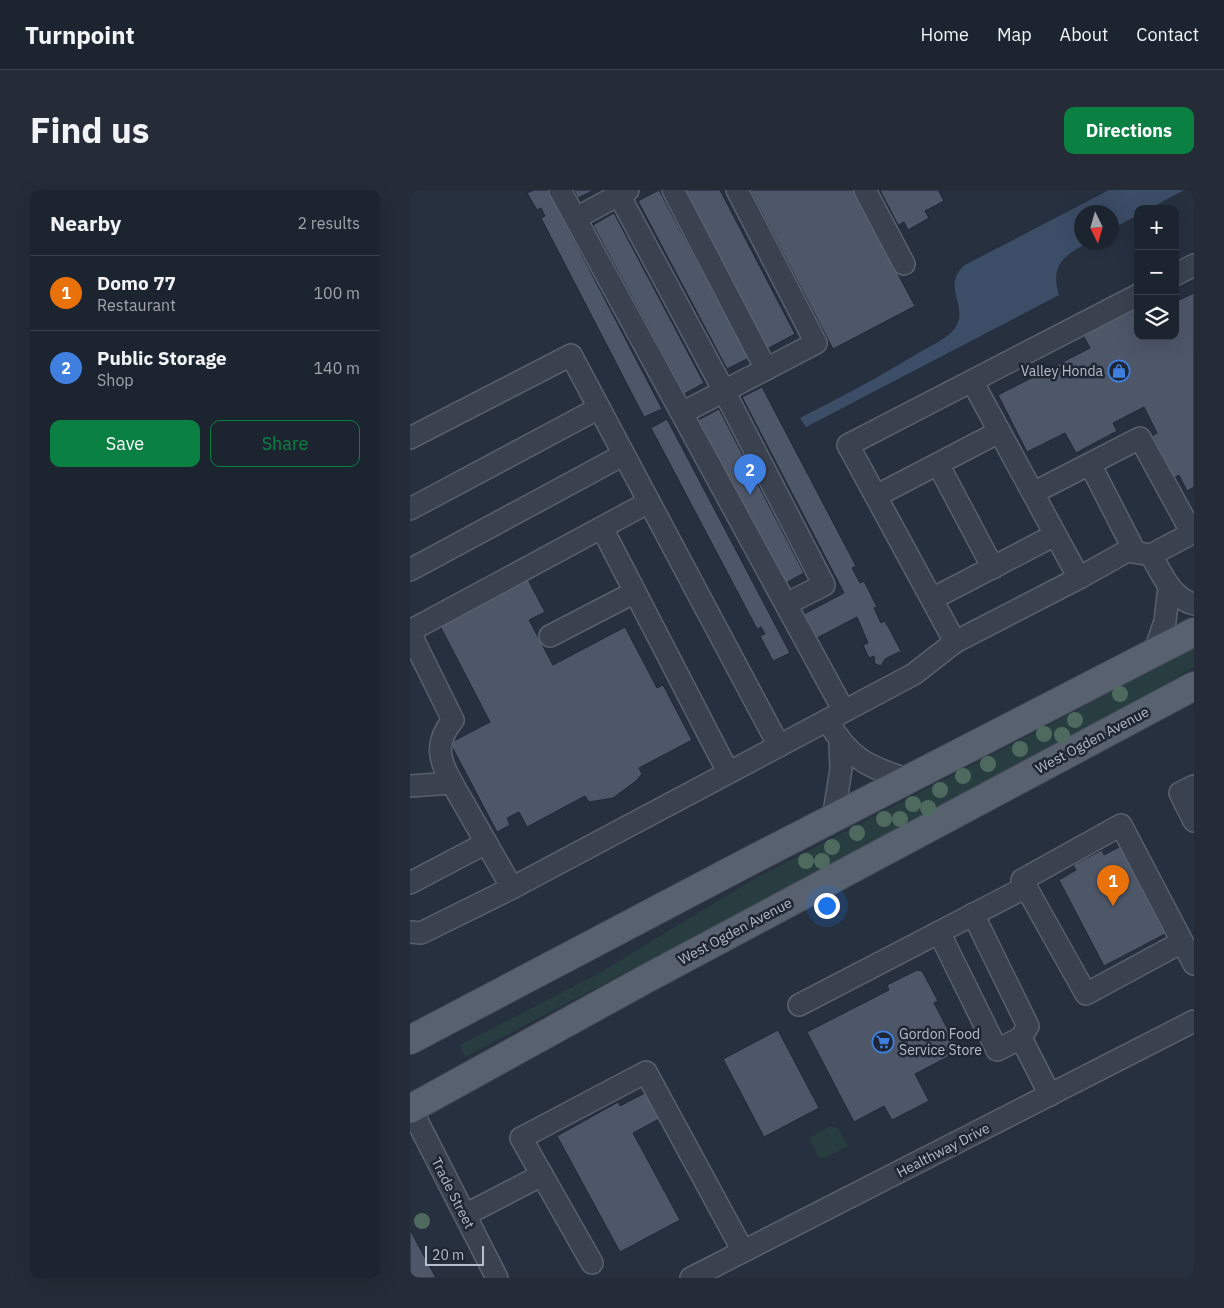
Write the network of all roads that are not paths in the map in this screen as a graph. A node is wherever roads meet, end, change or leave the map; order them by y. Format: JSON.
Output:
{"nodes":[{"id":1,"x":560,"y":190,"type":"edge"},
{"id":2,"x":673,"y":190,"type":"edge"},
{"id":3,"x":737,"y":190,"type":"edge"},
{"id":4,"x":865,"y":190,"type":"edge"},
{"id":5,"x":623,"y":192,"type":"edge"},
{"id":6,"x":576,"y":218,"type":"junction"},
{"id":7,"x":904,"y":264,"type":"dead end"},
{"id":8,"x":1194,"y":265,"type":"edge"},
{"id":9,"x":1179,"y":273,"type":"edge"},
{"id":10,"x":1134,"y":297,"type":"edge"},
{"id":11,"x":766,"y":369,"type":"junction"},
{"id":12,"x":972,"y":381,"type":"junction"},
{"id":13,"x":724,"y":391,"type":"junction"},
{"id":14,"x":599,"y":408,"type":"junction"},
{"id":15,"x":682,"y":414,"type":"junction"},
{"id":16,"x":999,"y":432,"type":"junction"},
{"id":17,"x":410,"y":438,"type":"edge"},
{"id":18,"x":623,"y":454,"type":"junction"},
{"id":19,"x":938,"y":464,"type":"junction"},
{"id":20,"x":1090,"y":464,"type":"junction"},
{"id":21,"x":1033,"y":493,"type":"junction"},
{"id":22,"x":876,"y":496,"type":"junction"},
{"id":23,"x":649,"y":502,"type":"junction"},
{"id":24,"x":410,"y":509,"type":"edge"},
{"id":25,"x":602,"y":528,"type":"junction"},
{"id":26,"x":1193,"y":532,"type":"edge"},
{"id":27,"x":1055,"y":535,"type":"junction"},
{"id":28,"x":1143,"y":554,"type":"junction"},
{"id":29,"x":993,"y":568,"type":"junction"},
{"id":30,"x":410,"y":570,"type":"edge"},
{"id":31,"x":1079,"y":578,"type":"junction"},
{"id":32,"x":1169,"y":587,"type":"junction"},
{"id":33,"x":635,"y":592,"type":"junction"},
{"id":34,"x":932,"y":599,"type":"junction"},
{"id":35,"x":786,"y":604,"type":"junction"},
{"id":36,"x":1194,"y":604,"type":"edge"},
{"id":37,"x":410,"y":632,"type":"edge"},
{"id":38,"x":1194,"y":632,"type":"edge"},
{"id":39,"x":550,"y":636,"type":"dead end"},
{"id":40,"x":955,"y":642,"type":"junction"},
{"id":41,"x":1154,"y":654,"type":"junction"},
{"id":42,"x":1194,"y":686,"type":"edge"},
{"id":43,"x":835,"y":716,"type":"junction"},
{"id":44,"x":840,"y":743,"type":"junction"},
{"id":45,"x":779,"y":746,"type":"junction"},
{"id":46,"x":728,"y":772,"type":"junction"},
{"id":47,"x":910,"y":780,"type":"junction"},
{"id":48,"x":452,"y":784,"type":"junction"},
{"id":49,"x":410,"y":786,"type":"edge"},
{"id":50,"x":1194,"y":786,"type":"edge"},
{"id":51,"x":833,"y":819,"type":"junction"},
{"id":52,"x":1194,"y":820,"type":"edge"},
{"id":53,"x":486,"y":843,"type":"junction"},
{"id":54,"x":410,"y":883,"type":"edge"},
{"id":55,"x":1026,"y":887,"type":"junction"},
{"id":56,"x":512,"y":888,"type":"junction"},
{"id":57,"x":973,"y":914,"type":"junction"},
{"id":58,"x":410,"y":932,"type":"edge"},
{"id":59,"x":939,"y":932,"type":"junction"},
{"id":60,"x":1182,"y":942,"type":"junction"},
{"id":61,"x":1194,"y":964,"type":"edge"},
{"id":62,"x":799,"y":1005,"type":"dead end"},
{"id":63,"x":1194,"y":1021,"type":"edge"},
{"id":64,"x":1022,"y":1038,"type":"junction"},
{"id":65,"x":410,"y":1040,"type":"edge"},
{"id":66,"x":1050,"y":1095,"type":"junction"},
{"id":67,"x":410,"y":1108,"type":"edge"},
{"id":68,"x":542,"y":1174,"type":"junction"},
{"id":69,"x":465,"y":1214,"type":"junction"},
{"id":70,"x":743,"y":1251,"type":"junction"},
{"id":71,"x":592,"y":1263,"type":"dead end"},
{"id":72,"x":497,"y":1278,"type":"edge"},
{"id":73,"x":691,"y":1278,"type":"edge"}],
"edges":[{"from":1,"to":6,"type":"street"},
{"from":2,"to":11,"type":"street"},
{"from":3,"to":11,"type":"street"},
{"from":4,"to":7,"type":"street"},
{"from":5,"to":6,"type":"street"},
{"from":5,"to":13,"type":"street"},
{"from":6,"to":15,"type":"street"},
{"from":8,"to":9,"type":"street"},
{"from":10,"to":12,"type":"street"},
{"from":11,"to":13,"type":"street"},
{"from":12,"to":16,"type":"street"},
{"from":12,"to":22,"type":"street"},
{"from":13,"to":15,"type":"street"},
{"from":13,"to":35,"type":"street"},
{"from":14,"to":17,"type":"street"},
{"from":14,"to":18,"type":"street"},
{"from":14,"to":24,"type":"street"},
{"from":15,"to":35,"type":"street"},
{"from":16,"to":19,"type":"street"},
{"from":16,"to":21,"type":"street"},
{"from":18,"to":23,"type":"street"},
{"from":18,"to":30,"type":"street"},
{"from":19,"to":22,"type":"street"},
{"from":19,"to":29,"type":"street"},
{"from":20,"to":21,"type":"street"},
{"from":20,"to":26,"type":"street"},
{"from":20,"to":28,"type":"street"},
{"from":21,"to":27,"type":"street"},
{"from":22,"to":34,"type":"street"},
{"from":23,"to":25,"type":"street"},
{"from":23,"to":45,"type":"street"},
{"from":25,"to":33,"type":"street"},
{"from":25,"to":37,"type":"street"},
{"from":26,"to":28,"type":"street"},
{"from":27,"to":29,"type":"street"},
{"from":27,"to":31,"type":"street"},
{"from":28,"to":31,"type":"street"},
{"from":28,"to":32,"type":"street"},
{"from":29,"to":34,"type":"street"},
{"from":31,"to":40,"type":"street"},
{"from":32,"to":36,"type":"street"},
{"from":32,"to":41,"type":"street"},
{"from":33,"to":39,"type":"street"},
{"from":33,"to":46,"type":"street"},
{"from":34,"to":40,"type":"street"},
{"from":35,"to":43,"type":"street"},
{"from":37,"to":48,"type":"street"},
{"from":38,"to":41,"type":"main road"},
{"from":40,"to":43,"type":"street"},
{"from":41,"to":47,"type":"main road"},
{"from":42,"to":67,"type":"main road","name":"West Ogden Avenue"},
{"from":43,"to":44,"type":"street"},
{"from":43,"to":45,"type":"street"},
{"from":44,"to":47,"type":"street"},
{"from":44,"to":51,"type":"street"},
{"from":45,"to":46,"type":"street"},
{"from":46,"to":56,"type":"street"},
{"from":47,"to":51,"type":"main road"},
{"from":48,"to":49,"type":"street"},
{"from":48,"to":53,"type":"street"},
{"from":50,"to":52,"type":"street"},
{"from":51,"to":65,"type":"main road"},
{"from":53,"to":54,"type":"street"},
{"from":53,"to":56,"type":"street"},
{"from":55,"to":57,"type":"street"},
{"from":55,"to":60,"type":"street"},
{"from":55,"to":60,"type":"street"},
{"from":56,"to":58,"type":"street"},
{"from":57,"to":59,"type":"street"},
{"from":57,"to":64,"type":"street"},
{"from":59,"to":62,"type":"street"},
{"from":59,"to":64,"type":"street"},
{"from":60,"to":61,"type":"street"},
{"from":63,"to":66,"type":"street","name":"Healthway Drive"},
{"from":64,"to":66,"type":"street"},
{"from":66,"to":70,"type":"street","name":"Healthway Drive"},
{"from":67,"to":69,"type":"street","name":"Trade Street"},
{"from":68,"to":69,"type":"street"},
{"from":68,"to":70,"type":"street"},
{"from":68,"to":71,"type":"street"},
{"from":69,"to":72,"type":"street","name":"Trade Street"},
{"from":70,"to":73,"type":"street","name":"Healthway Drive"}]}
